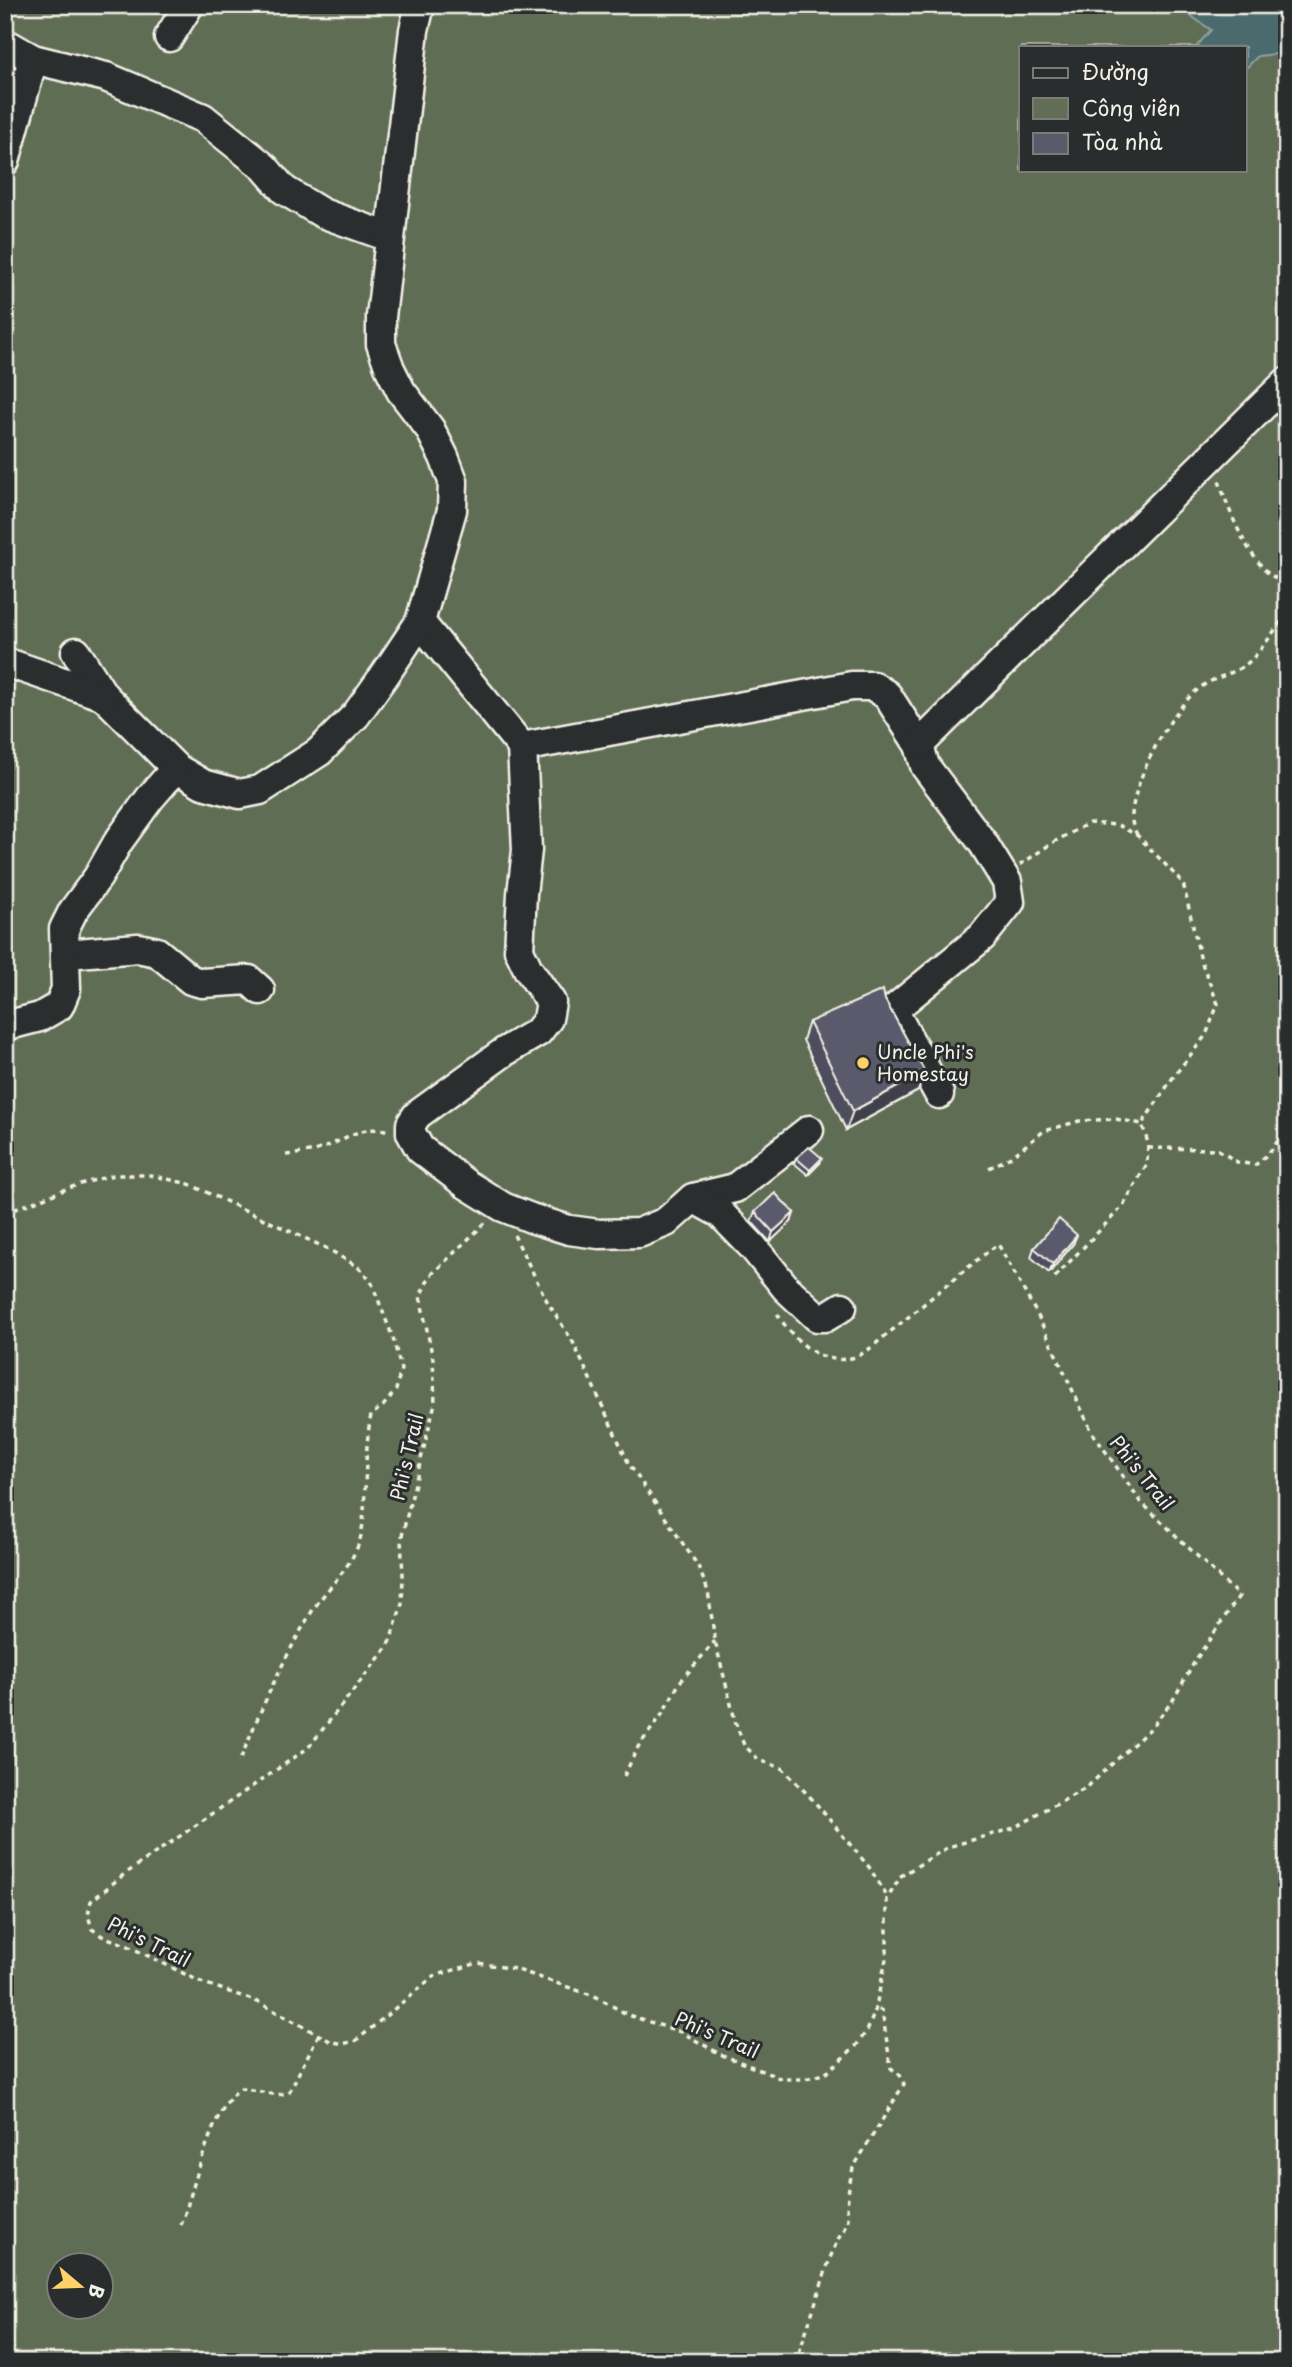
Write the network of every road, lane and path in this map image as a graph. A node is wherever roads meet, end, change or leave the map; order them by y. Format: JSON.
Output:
{"nodes":[{"id":1,"x":189,"y":5,"type":"edge"},
{"id":2,"x":420,"y":5,"type":"edge"},
{"id":3,"x":169,"y":37,"type":"dead end"},
{"id":4,"x":5,"y":43,"type":"edge"},
{"id":5,"x":33,"y":59,"type":"junction"},
{"id":6,"x":5,"y":161,"type":"edge"},
{"id":7,"x":388,"y":237,"type":"junction"},
{"id":8,"x":1287,"y":382,"type":"edge"},
{"id":9,"x":1201,"y":466,"type":"junction"},
{"id":10,"x":1287,"y":584,"type":"edge"},
{"id":11,"x":1287,"y":613,"type":"edge"},
{"id":12,"x":420,"y":622,"type":"junction"},
{"id":13,"x":76,"y":652,"type":"dead end"},
{"id":14,"x":5,"y":662,"type":"edge"},
{"id":15,"x":104,"y":696,"type":"junction"},
{"id":16,"x":919,"y":745,"type":"junction"},
{"id":17,"x":522,"y":747,"type":"junction"},
{"id":18,"x":176,"y":768,"type":"junction"},
{"id":19,"x":1138,"y":836,"type":"junction"},
{"id":20,"x":1000,"y":872,"type":"junction"},
{"id":21,"x":66,"y":954,"type":"junction"},
{"id":22,"x":260,"y":990,"type":"dead end"},
{"id":23,"x":5,"y":1026,"type":"edge"},
{"id":24,"x":939,"y":1094,"type":"dead end"},
{"id":25,"x":1287,"y":1112,"type":"edge"},
{"id":26,"x":1142,"y":1124,"type":"junction"},
{"id":27,"x":809,"y":1130,"type":"dead end"},
{"id":28,"x":415,"y":1141,"type":"junction"},
{"id":29,"x":1148,"y":1148,"type":"junction"},
{"id":30,"x":286,"y":1155,"type":"dead end"},
{"id":31,"x":989,"y":1168,"type":"dead end"},
{"id":32,"x":693,"y":1198,"type":"junction"},
{"id":33,"x":503,"y":1207,"type":"junction"},
{"id":34,"x":5,"y":1213,"type":"edge"},
{"id":35,"x":1054,"y":1278,"type":"dead end"},
{"id":36,"x":774,"y":1307,"type":"dead end"},
{"id":37,"x":842,"y":1307,"type":"dead end"},
{"id":38,"x":715,"y":1641,"type":"junction"},
{"id":39,"x":239,"y":1763,"type":"dead end"},
{"id":40,"x":624,"y":1776,"type":"dead end"},
{"id":41,"x":888,"y":1898,"type":"junction"},
{"id":42,"x":876,"y":2008,"type":"junction"},
{"id":43,"x":319,"y":2034,"type":"junction"},
{"id":44,"x":181,"y":2225,"type":"dead end"},
{"id":45,"x":796,"y":2362,"type":"edge"}],
"edges":[{"from":1,"to":3,"type":"street"},
{"from":2,"to":7,"type":"street"},
{"from":4,"to":5,"type":"street"},
{"from":5,"to":6,"type":"street"},
{"from":5,"to":7,"type":"street"},
{"from":7,"to":12,"type":"street"},
{"from":8,"to":9,"type":"street"},
{"from":9,"to":10,"type":"path"},
{"from":9,"to":16,"type":"street"},
{"from":11,"to":19,"type":"path"},
{"from":12,"to":17,"type":"street"},
{"from":12,"to":18,"type":"street"},
{"from":13,"to":15,"type":"street"},
{"from":14,"to":15,"type":"street"},
{"from":15,"to":18,"type":"street"},
{"from":16,"to":17,"type":"street"},
{"from":16,"to":20,"type":"street"},
{"from":17,"to":28,"type":"street"},
{"from":18,"to":21,"type":"street"},
{"from":19,"to":20,"type":"path"},
{"from":19,"to":26,"type":"path"},
{"from":20,"to":24,"type":"street"},
{"from":21,"to":22,"type":"street"},
{"from":21,"to":23,"type":"street"},
{"from":25,"to":29,"type":"path"},
{"from":26,"to":29,"type":"path"},
{"from":26,"to":31,"type":"path"},
{"from":27,"to":32,"type":"street"},
{"from":28,"to":30,"type":"path"},
{"from":28,"to":33,"type":"street"},
{"from":29,"to":35,"type":"path"},
{"from":32,"to":33,"type":"street"},
{"from":32,"to":37,"type":"street"},
{"from":33,"to":38,"type":"path"},
{"from":33,"to":43,"type":"path","name":"Phi's Trail"},
{"from":34,"to":39,"type":"path"},
{"from":36,"to":41,"type":"path","name":"Phi's Trail"},
{"from":38,"to":40,"type":"path"},
{"from":38,"to":41,"type":"path"},
{"from":41,"to":42,"type":"path","name":"Phi's Trail"},
{"from":42,"to":43,"type":"path","name":"Phi's Trail"},
{"from":42,"to":45,"type":"path"},
{"from":43,"to":44,"type":"path"}]}
